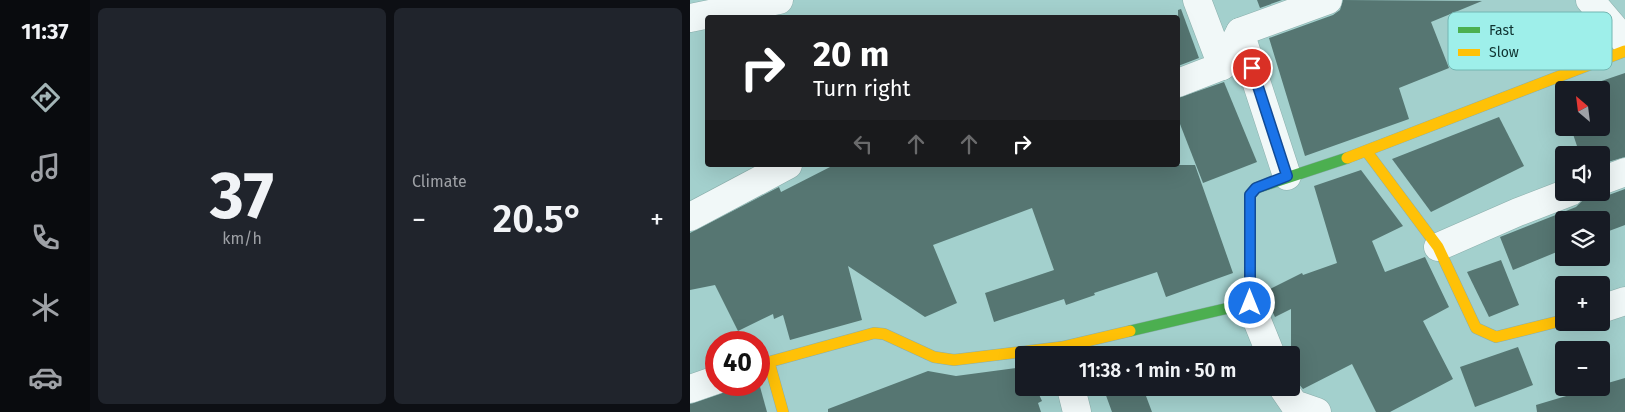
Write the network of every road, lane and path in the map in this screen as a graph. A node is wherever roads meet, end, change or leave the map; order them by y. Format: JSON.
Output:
{"nodes":[{"id":1,"x":779,"y":0,"type":"edge"},
{"id":2,"x":1197,"y":0,"type":"edge"},
{"id":3,"x":1328,"y":0,"type":"edge"},
{"id":4,"x":1590,"y":0,"type":"edge"},
{"id":5,"x":1600,"y":12,"type":"edge"},
{"id":6,"x":690,"y":18,"type":"edge"},
{"id":7,"x":1612,"y":26,"type":"edge"},
{"id":8,"x":1240,"y":32,"type":"junction"},
{"id":9,"x":1625,"y":41,"type":"edge"},
{"id":10,"x":1625,"y":50,"type":"edge"},
{"id":11,"x":1612,"y":55,"type":"edge"},
{"id":12,"x":1222,"y":66,"type":"junction"},
{"id":13,"x":1574,"y":70,"type":"edge"},
{"id":14,"x":1180,"y":82,"type":"edge"},
{"id":15,"x":1366,"y":152,"type":"junction"},
{"id":16,"x":784,"y":167,"type":"edge"},
{"id":17,"x":1625,"y":172,"type":"edge"},
{"id":18,"x":1287,"y":176,"type":"junction"},
{"id":19,"x":1610,"y":178,"type":"edge"},
{"id":20,"x":1555,"y":198,"type":"edge"},
{"id":21,"x":690,"y":217,"type":"edge"},
{"id":22,"x":1438,"y":247,"type":"junction"},
{"id":23,"x":1625,"y":301,"type":"edge"},
{"id":24,"x":1250,"y":303,"type":"junction"},
{"id":25,"x":1610,"y":306,"type":"edge"},
{"id":26,"x":1555,"y":322,"type":"edge"},
{"id":27,"x":1082,"y":346,"type":"edge"},
{"id":28,"x":1267,"y":346,"type":"edge"},
{"id":29,"x":1015,"y":355,"type":"edge"},
{"id":30,"x":770,"y":362,"type":"edge"},
{"id":31,"x":770,"y":379,"type":"edge"},
{"id":32,"x":705,"y":384,"type":"edge"},
{"id":33,"x":690,"y":389,"type":"edge"},
{"id":34,"x":1073,"y":396,"type":"edge"},
{"id":35,"x":1288,"y":396,"type":"edge"},
{"id":36,"x":783,"y":412,"type":"edge"},
{"id":37,"x":1077,"y":412,"type":"edge"},
{"id":38,"x":1317,"y":412,"type":"edge"}],
"edges":[{"from":1,"to":6,"type":"street"},
{"from":2,"to":12,"type":"street"},
{"from":3,"to":8,"type":"street"},
{"from":4,"to":5,"type":"street"},
{"from":7,"to":9,"type":"street"},
{"from":8,"to":12,"type":"street"},
{"from":8,"to":18,"type":"street"},
{"from":10,"to":11,"type":"street"},
{"from":12,"to":14,"type":"street"},
{"from":13,"to":15,"type":"street"},
{"from":15,"to":18,"type":"street"},
{"from":15,"to":22,"type":"street"},
{"from":16,"to":21,"type":"street"},
{"from":17,"to":19,"type":"street"},
{"from":18,"to":24,"type":"street"},
{"from":20,"to":22,"type":"street"},
{"from":22,"to":26,"type":"street"},
{"from":23,"to":25,"type":"street"},
{"from":24,"to":27,"type":"street"},
{"from":24,"to":28,"type":"street"},
{"from":29,"to":30,"type":"street"},
{"from":31,"to":36,"type":"street"},
{"from":32,"to":33,"type":"street"},
{"from":34,"to":37,"type":"street"},
{"from":35,"to":38,"type":"street"}]}
